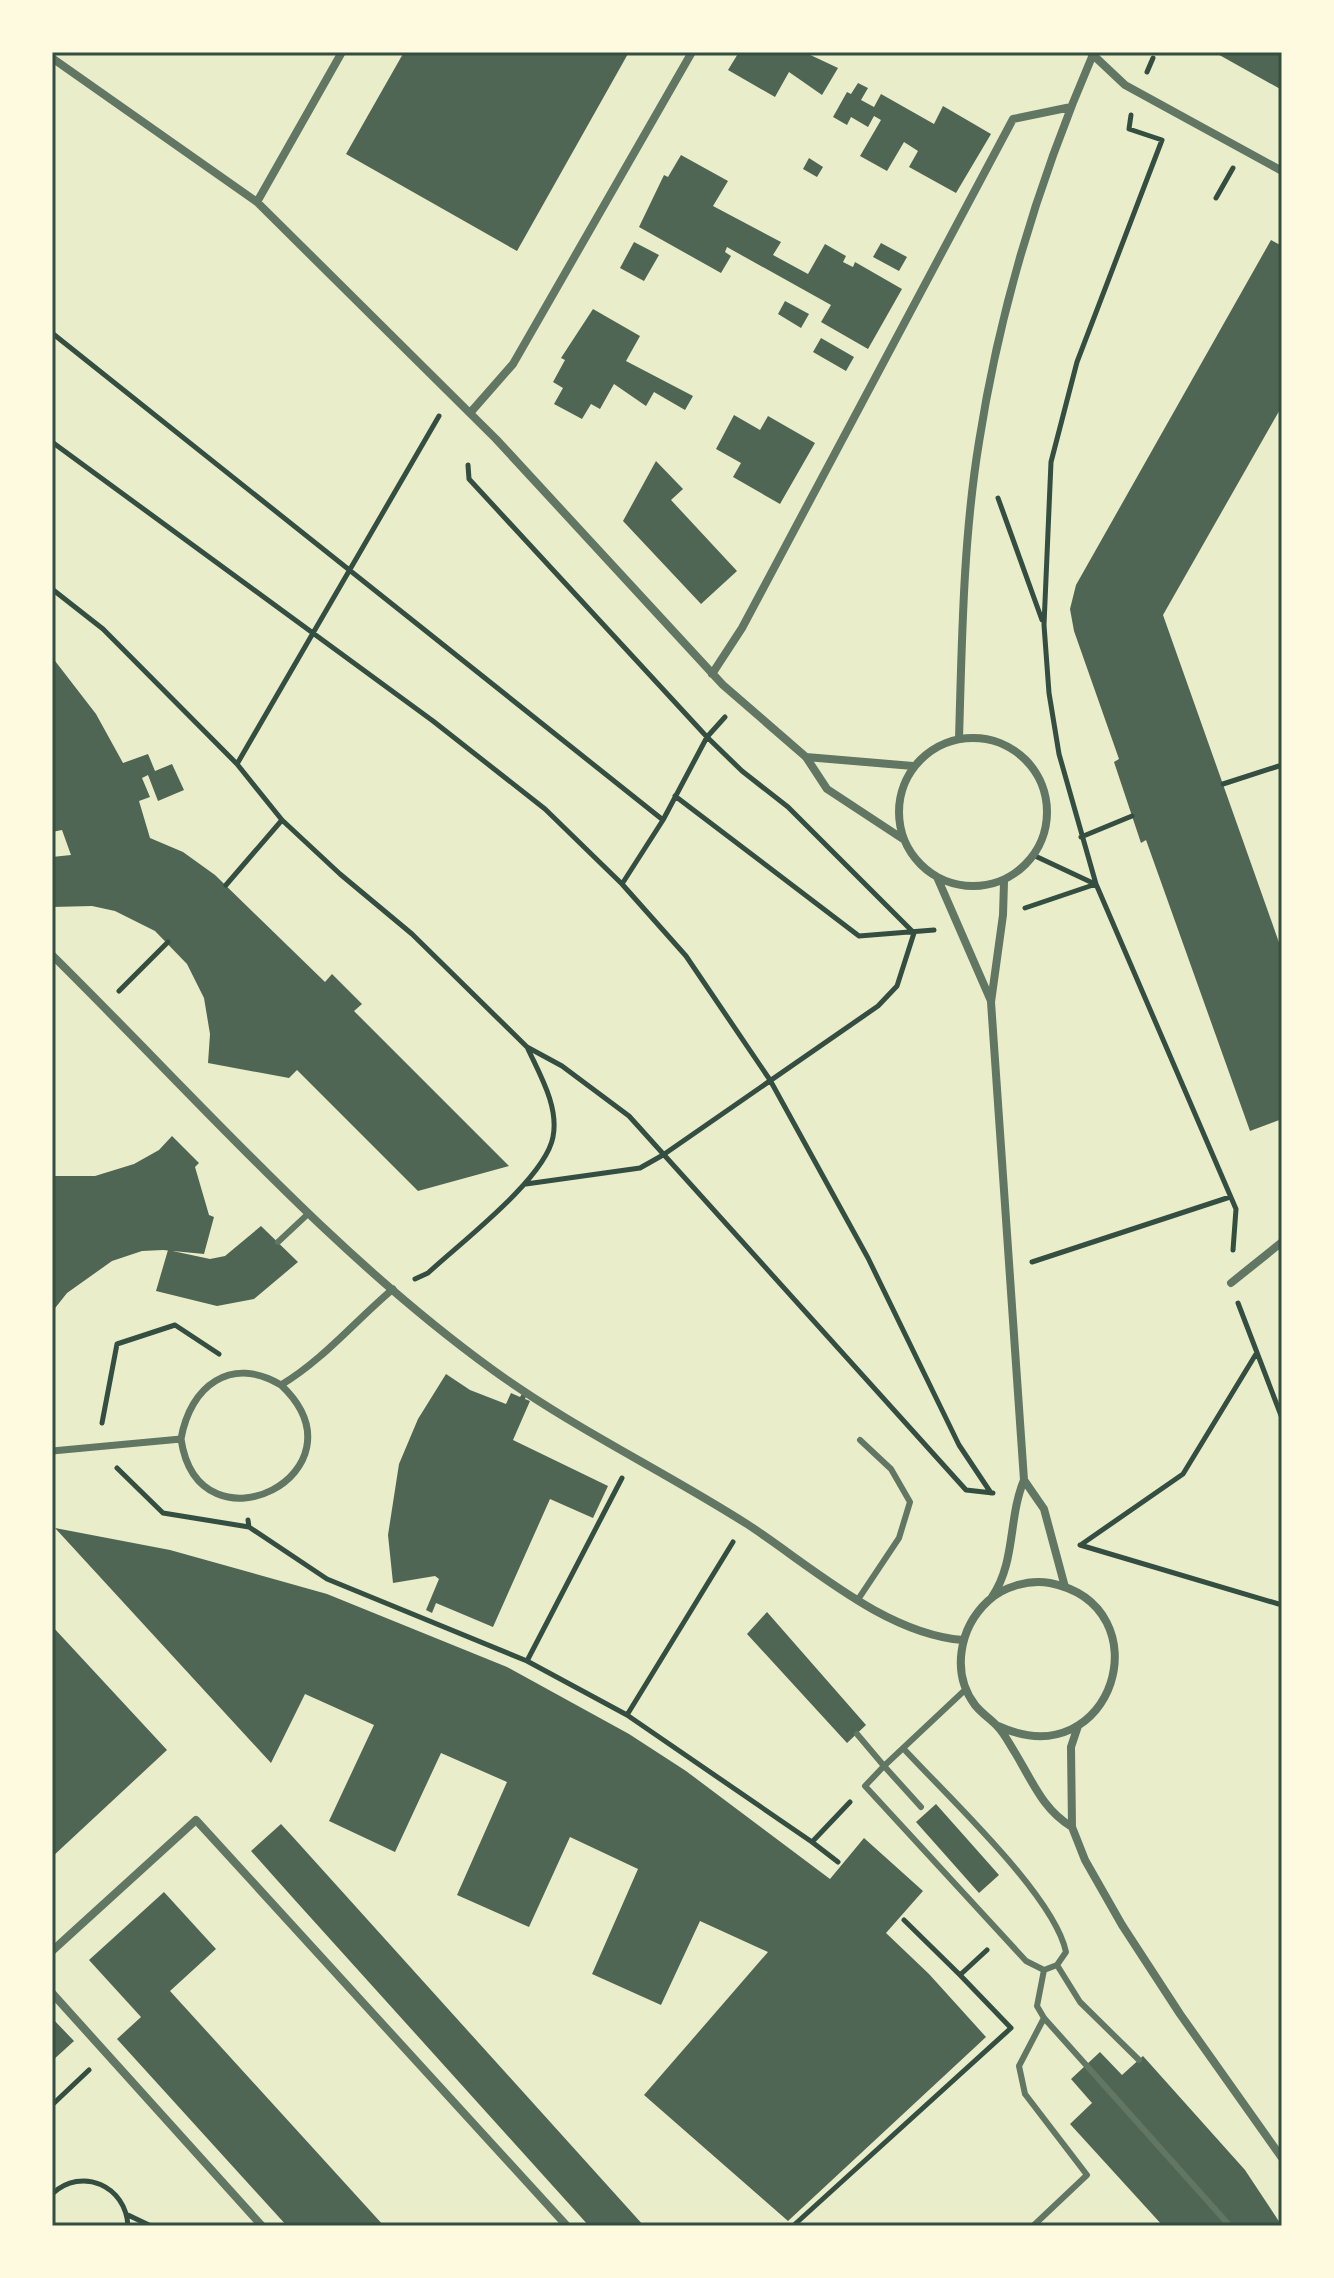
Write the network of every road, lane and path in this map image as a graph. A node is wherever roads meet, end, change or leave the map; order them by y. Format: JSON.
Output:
{"nodes":[{"id":1,"x":342,"y":52,"type":"edge"},
{"id":2,"x":692,"y":52,"type":"edge"},
{"id":3,"x":1093,"y":53,"type":"edge"},
{"id":4,"x":52,"y":58,"type":"edge"},
{"id":5,"x":1153,"y":58,"type":"dead end"},
{"id":6,"x":1138,"y":92,"type":"junction"},
{"id":7,"x":1071,"y":107,"type":"junction"},
{"id":8,"x":1282,"y":171,"type":"edge"},
{"id":9,"x":257,"y":202,"type":"junction"},
{"id":10,"x":52,"y":333,"type":"edge"},
{"id":11,"x":452,"y":395,"type":"junction"},
{"id":12,"x":470,"y":413,"type":"junction"},
{"id":13,"x":52,"y":442,"type":"edge"},
{"id":14,"x":468,"y":465,"type":"dead end"},
{"id":15,"x":993,"y":484,"type":"dead end"},
{"id":16,"x":351,"y":571,"type":"junction"},
{"id":17,"x":52,"y":589,"type":"edge"},
{"id":18,"x":1044,"y":625,"type":"junction"},
{"id":19,"x":312,"y":635,"type":"junction"},
{"id":20,"x":712,"y":674,"type":"junction"},
{"id":21,"x":740,"y":702,"type":"junction"},
{"id":22,"x":707,"y":737,"type":"junction"},
{"id":23,"x":959,"y":739,"type":"junction"},
{"id":24,"x":806,"y":757,"type":"junction"},
{"id":25,"x":237,"y":764,"type":"junction"},
{"id":26,"x":1282,"y":765,"type":"edge"},
{"id":27,"x":913,"y":766,"type":"junction"},
{"id":28,"x":1223,"y":784,"type":"dead end"},
{"id":29,"x":675,"y":796,"type":"junction"},
{"id":30,"x":1132,"y":816,"type":"dead end"},
{"id":31,"x":282,"y":820,"type":"junction"},
{"id":32,"x":663,"y":820,"type":"junction"},
{"id":33,"x":1081,"y":837,"type":"junction"},
{"id":34,"x":903,"y":839,"type":"junction"},
{"id":35,"x":1033,"y":855,"type":"junction"},
{"id":36,"x":937,"y":877,"type":"junction"},
{"id":37,"x":1004,"y":882,"type":"junction"},
{"id":38,"x":622,"y":884,"type":"junction"},
{"id":39,"x":1096,"y":884,"type":"junction"},
{"id":40,"x":226,"y":885,"type":"dead end"},
{"id":41,"x":914,"y":933,"type":"junction"},
{"id":42,"x":168,"y":942,"type":"dead end"},
{"id":43,"x":52,"y":955,"type":"edge"},
{"id":44,"x":991,"y":1002,"type":"junction"},
{"id":45,"x":104,"y":1006,"type":"junction"},
{"id":46,"x":527,"y":1047,"type":"junction"},
{"id":47,"x":770,"y":1080,"type":"junction"},
{"id":48,"x":663,"y":1155,"type":"junction"},
{"id":49,"x":526,"y":1184,"type":"junction"},
{"id":50,"x":1230,"y":1197,"type":"junction"},
{"id":51,"x":309,"y":1213,"type":"junction"},
{"id":52,"x":278,"y":1242,"type":"dead end"},
{"id":53,"x":1282,"y":1242,"type":"edge"},
{"id":54,"x":1012,"y":1268,"type":"junction"},
{"id":55,"x":1231,"y":1283,"type":"junction"},
{"id":56,"x":393,"y":1289,"type":"junction"},
{"id":57,"x":1256,"y":1354,"type":"junction"},
{"id":58,"x":281,"y":1385,"type":"junction"},
{"id":59,"x":1282,"y":1418,"type":"edge"},
{"id":60,"x":181,"y":1439,"type":"junction"},
{"id":61,"x":860,"y":1440,"type":"dead end"},
{"id":62,"x":52,"y":1451,"type":"edge"},
{"id":63,"x":633,"y":1456,"type":"junction"},
{"id":64,"x":1024,"y":1480,"type":"junction"},
{"id":65,"x":991,"y":1493,"type":"junction"},
{"id":66,"x":1017,"y":1497,"type":"junction"},
{"id":67,"x":244,"y":1499,"type":"junction"},
{"id":68,"x":745,"y":1523,"type":"junction"},
{"id":69,"x":1082,"y":1544,"type":"junction"},
{"id":70,"x":1052,"y":1548,"type":"junction"},
{"id":71,"x":1065,"y":1587,"type":"junction"},
{"id":72,"x":992,"y":1597,"type":"junction"},
{"id":73,"x":859,"y":1598,"type":"junction"},
{"id":74,"x":1282,"y":1605,"type":"edge"},
{"id":75,"x":963,"y":1640,"type":"junction"},
{"id":76,"x":527,"y":1661,"type":"junction"},
{"id":77,"x":966,"y":1689,"type":"junction"},
{"id":78,"x":627,"y":1715,"type":"junction"},
{"id":79,"x":998,"y":1726,"type":"junction"},
{"id":80,"x":1078,"y":1726,"type":"junction"},
{"id":81,"x":857,"y":1734,"type":"dead end"},
{"id":82,"x":903,"y":1748,"type":"junction"},
{"id":83,"x":884,"y":1766,"type":"junction"},
{"id":84,"x":865,"y":1786,"type":"junction"},
{"id":85,"x":921,"y":1807,"type":"dead end"},
{"id":86,"x":1072,"y":1827,"type":"junction"},
{"id":87,"x":812,"y":1842,"type":"junction"},
{"id":88,"x":838,"y":1862,"type":"dead end"},
{"id":89,"x":52,"y":1951,"type":"edge"},
{"id":90,"x":1057,"y":1965,"type":"junction"},
{"id":91,"x":1044,"y":1970,"type":"junction"},
{"id":92,"x":960,"y":1975,"type":"dead end"},
{"id":93,"x":52,"y":1993,"type":"edge"},
{"id":94,"x":1044,"y":2018,"type":"junction"},
{"id":95,"x":108,"y":2053,"type":"junction"},
{"id":96,"x":1139,"y":2060,"type":"dead end"},
{"id":97,"x":52,"y":2105,"type":"edge"},
{"id":98,"x":1282,"y":2158,"type":"edge"},
{"id":99,"x":52,"y":2194,"type":"edge"},
{"id":100,"x":127,"y":2214,"type":"junction"},
{"id":101,"x":128,"y":2226,"type":"edge"},
{"id":102,"x":151,"y":2226,"type":"edge"},
{"id":103,"x":262,"y":2226,"type":"edge"},
{"id":104,"x":567,"y":2226,"type":"edge"},
{"id":105,"x":793,"y":2226,"type":"edge"},
{"id":106,"x":1033,"y":2226,"type":"edge"},
{"id":107,"x":1230,"y":2226,"type":"edge"}],
"edges":[{"from":1,"to":9,"type":"street"},
{"from":2,"to":12,"type":"street"},
{"from":3,"to":6,"type":"street"},
{"from":3,"to":7,"type":"street"},
{"from":4,"to":9,"type":"street"},
{"from":5,"to":6,"type":"path"},
{"from":6,"to":8,"type":"street"},
{"from":6,"to":18,"type":"path"},
{"from":7,"to":20,"type":"street"},
{"from":7,"to":23,"type":"street"},
{"from":9,"to":11,"type":"street"},
{"from":10,"to":16,"type":"path"},
{"from":11,"to":12,"type":"street"},
{"from":11,"to":16,"type":"path"},
{"from":12,"to":20,"type":"street"},
{"from":13,"to":19,"type":"path"},
{"from":14,"to":22,"type":"path"},
{"from":15,"to":18,"type":"path"},
{"from":16,"to":19,"type":"path"},
{"from":16,"to":32,"type":"path"},
{"from":17,"to":25,"type":"path"},
{"from":18,"to":33,"type":"path"},
{"from":19,"to":25,"type":"path"},
{"from":19,"to":38,"type":"path"},
{"from":20,"to":21,"type":"street"},
{"from":21,"to":22,"type":"path"},
{"from":21,"to":24,"type":"street"},
{"from":22,"to":29,"type":"path"},
{"from":22,"to":41,"type":"path"},
{"from":23,"to":27,"type":"street"},
{"from":23,"to":35,"type":"street"},
{"from":24,"to":27,"type":"street"},
{"from":24,"to":34,"type":"street"},
{"from":25,"to":31,"type":"path"},
{"from":26,"to":28,"type":"path"},
{"from":27,"to":34,"type":"street"},
{"from":29,"to":32,"type":"path"},
{"from":29,"to":41,"type":"path"},
{"from":30,"to":33,"type":"path"},
{"from":31,"to":40,"type":"path"},
{"from":31,"to":46,"type":"path"},
{"from":32,"to":38,"type":"path"},
{"from":33,"to":39,"type":"path"},
{"from":34,"to":36,"type":"street"},
{"from":35,"to":37,"type":"street"},
{"from":35,"to":39,"type":"path"},
{"from":36,"to":37,"type":"street"},
{"from":36,"to":44,"type":"street"},
{"from":37,"to":44,"type":"street"},
{"from":38,"to":47,"type":"path"},
{"from":39,"to":50,"type":"path"},
{"from":41,"to":47,"type":"path"},
{"from":42,"to":45,"type":"path"},
{"from":43,"to":45,"type":"street"},
{"from":44,"to":54,"type":"street"},
{"from":45,"to":51,"type":"street"},
{"from":46,"to":48,"type":"path"},
{"from":46,"to":49,"type":"path"},
{"from":47,"to":48,"type":"path"},
{"from":47,"to":65,"type":"path"},
{"from":48,"to":49,"type":"path"},
{"from":48,"to":65,"type":"path"},
{"from":49,"to":56,"type":"path"},
{"from":50,"to":54,"type":"path"},
{"from":50,"to":55,"type":"path"},
{"from":51,"to":52,"type":"lane"},
{"from":51,"to":56,"type":"street"},
{"from":53,"to":55,"type":"street"},
{"from":54,"to":64,"type":"street"},
{"from":55,"to":57,"type":"path"},
{"from":56,"to":58,"type":"street"},
{"from":56,"to":63,"type":"street"},
{"from":57,"to":59,"type":"path"},
{"from":57,"to":69,"type":"path"},
{"from":58,"to":60,"type":"street"},
{"from":58,"to":67,"type":"street"},
{"from":60,"to":62,"type":"street"},
{"from":60,"to":67,"type":"street"},
{"from":61,"to":73,"type":"lane"},
{"from":63,"to":68,"type":"street"},
{"from":63,"to":76,"type":"path"},
{"from":64,"to":66,"type":"street"},
{"from":64,"to":70,"type":"street"},
{"from":65,"to":66,"type":"path"},
{"from":66,"to":72,"type":"street"},
{"from":67,"to":76,"type":"path"},
{"from":68,"to":73,"type":"street"},
{"from":68,"to":78,"type":"path"},
{"from":69,"to":70,"type":"path"},
{"from":69,"to":74,"type":"path"},
{"from":70,"to":71,"type":"street"},
{"from":71,"to":72,"type":"street"},
{"from":71,"to":80,"type":"street"},
{"from":72,"to":75,"type":"street"},
{"from":73,"to":75,"type":"street"},
{"from":75,"to":77,"type":"street"},
{"from":76,"to":78,"type":"path"},
{"from":77,"to":79,"type":"street"},
{"from":77,"to":82,"type":"lane"},
{"from":78,"to":87,"type":"path"},
{"from":79,"to":80,"type":"street"},
{"from":79,"to":86,"type":"street"},
{"from":80,"to":86,"type":"street"},
{"from":81,"to":83,"type":"lane"},
{"from":82,"to":83,"type":"lane"},
{"from":82,"to":90,"type":"lane"},
{"from":83,"to":84,"type":"lane"},
{"from":83,"to":85,"type":"lane"},
{"from":84,"to":87,"type":"path"},
{"from":84,"to":91,"type":"lane"},
{"from":86,"to":98,"type":"street"},
{"from":87,"to":88,"type":"path"},
{"from":89,"to":104,"type":"street"},
{"from":90,"to":91,"type":"lane"},
{"from":90,"to":96,"type":"lane"},
{"from":91,"to":94,"type":"lane"},
{"from":92,"to":105,"type":"path"},
{"from":93,"to":95,"type":"street"},
{"from":94,"to":106,"type":"lane"},
{"from":94,"to":107,"type":"lane"},
{"from":95,"to":97,"type":"path"},
{"from":95,"to":103,"type":"street"},
{"from":99,"to":100,"type":"path"},
{"from":100,"to":101,"type":"path"},
{"from":100,"to":102,"type":"path"}]}
